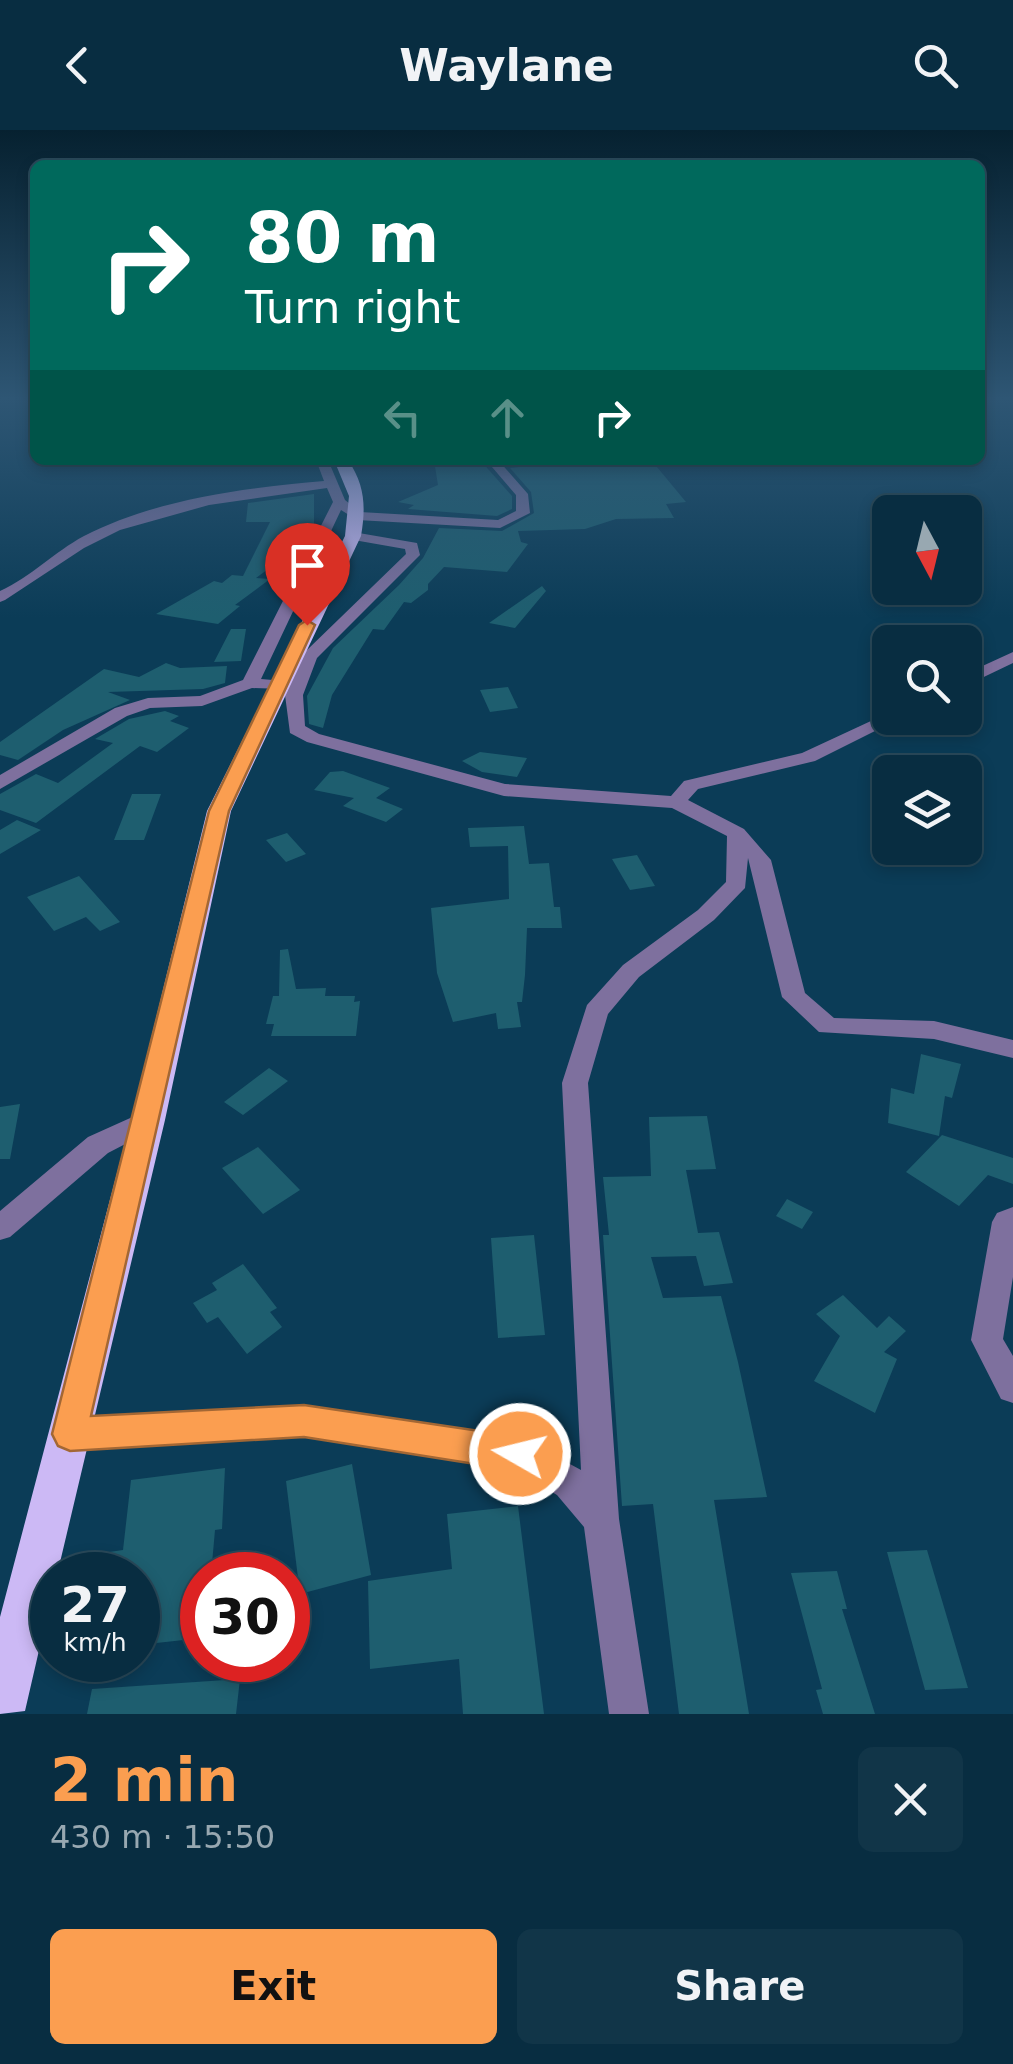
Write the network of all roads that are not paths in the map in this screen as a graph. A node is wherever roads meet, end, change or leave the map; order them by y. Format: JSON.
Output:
{"nodes":[{"id":1,"x":496,"y":470,"type":"edge"},
{"id":2,"x":337,"y":472,"type":"edge"},
{"id":3,"x":350,"y":518,"type":"junction"},
{"id":4,"x":324,"y":566,"type":"junction"},
{"id":5,"x":0,"y":598,"type":"edge"},
{"id":6,"x":301,"y":655,"type":"junction"},
{"id":7,"x":1013,"y":657,"type":"edge"},
{"id":8,"x":982,"y":672,"type":"edge"},
{"id":9,"x":264,"y":684,"type":"junction"},
{"id":10,"x":872,"y":728,"type":"edge"},
{"id":11,"x":0,"y":783,"type":"edge"},
{"id":12,"x":676,"y":802,"type":"junction"},
{"id":13,"x":738,"y":834,"type":"junction"},
{"id":14,"x":1013,"y":1049,"type":"edge"},
{"id":15,"x":148,"y":1120,"type":"junction"},
{"id":16,"x":1013,"y":1219,"type":"edge"},
{"id":17,"x":0,"y":1228,"type":"edge"},
{"id":18,"x":1013,"y":1388,"type":"edge"},
{"id":19,"x":70,"y":1434,"type":"junction"},
{"id":20,"x":601,"y":1520,"type":"junction"},
{"id":21,"x":0,"y":1711,"type":"edge"},
{"id":22,"x":630,"y":1714,"type":"edge"}],
"edges":[{"from":1,"to":3,"type":"street"},
{"from":2,"to":3,"type":"highway"},
{"from":2,"to":5,"type":"street"},
{"from":3,"to":4,"type":"highway"},
{"from":3,"to":6,"type":"street"},
{"from":4,"to":6,"type":"highway"},
{"from":4,"to":9,"type":"street"},
{"from":6,"to":9,"type":"highway"},
{"from":6,"to":12,"type":"street"},
{"from":7,"to":8,"type":"street"},
{"from":9,"to":11,"type":"street"},
{"from":9,"to":15,"type":"highway"},
{"from":10,"to":12,"type":"street"},
{"from":12,"to":13,"type":"street"},
{"from":13,"to":14,"type":"street"},
{"from":13,"to":20,"type":"street"},
{"from":15,"to":17,"type":"street"},
{"from":15,"to":19,"type":"highway"},
{"from":16,"to":18,"type":"street"},
{"from":19,"to":20,"type":"street"},
{"from":19,"to":21,"type":"highway"},
{"from":20,"to":22,"type":"street"}]}
